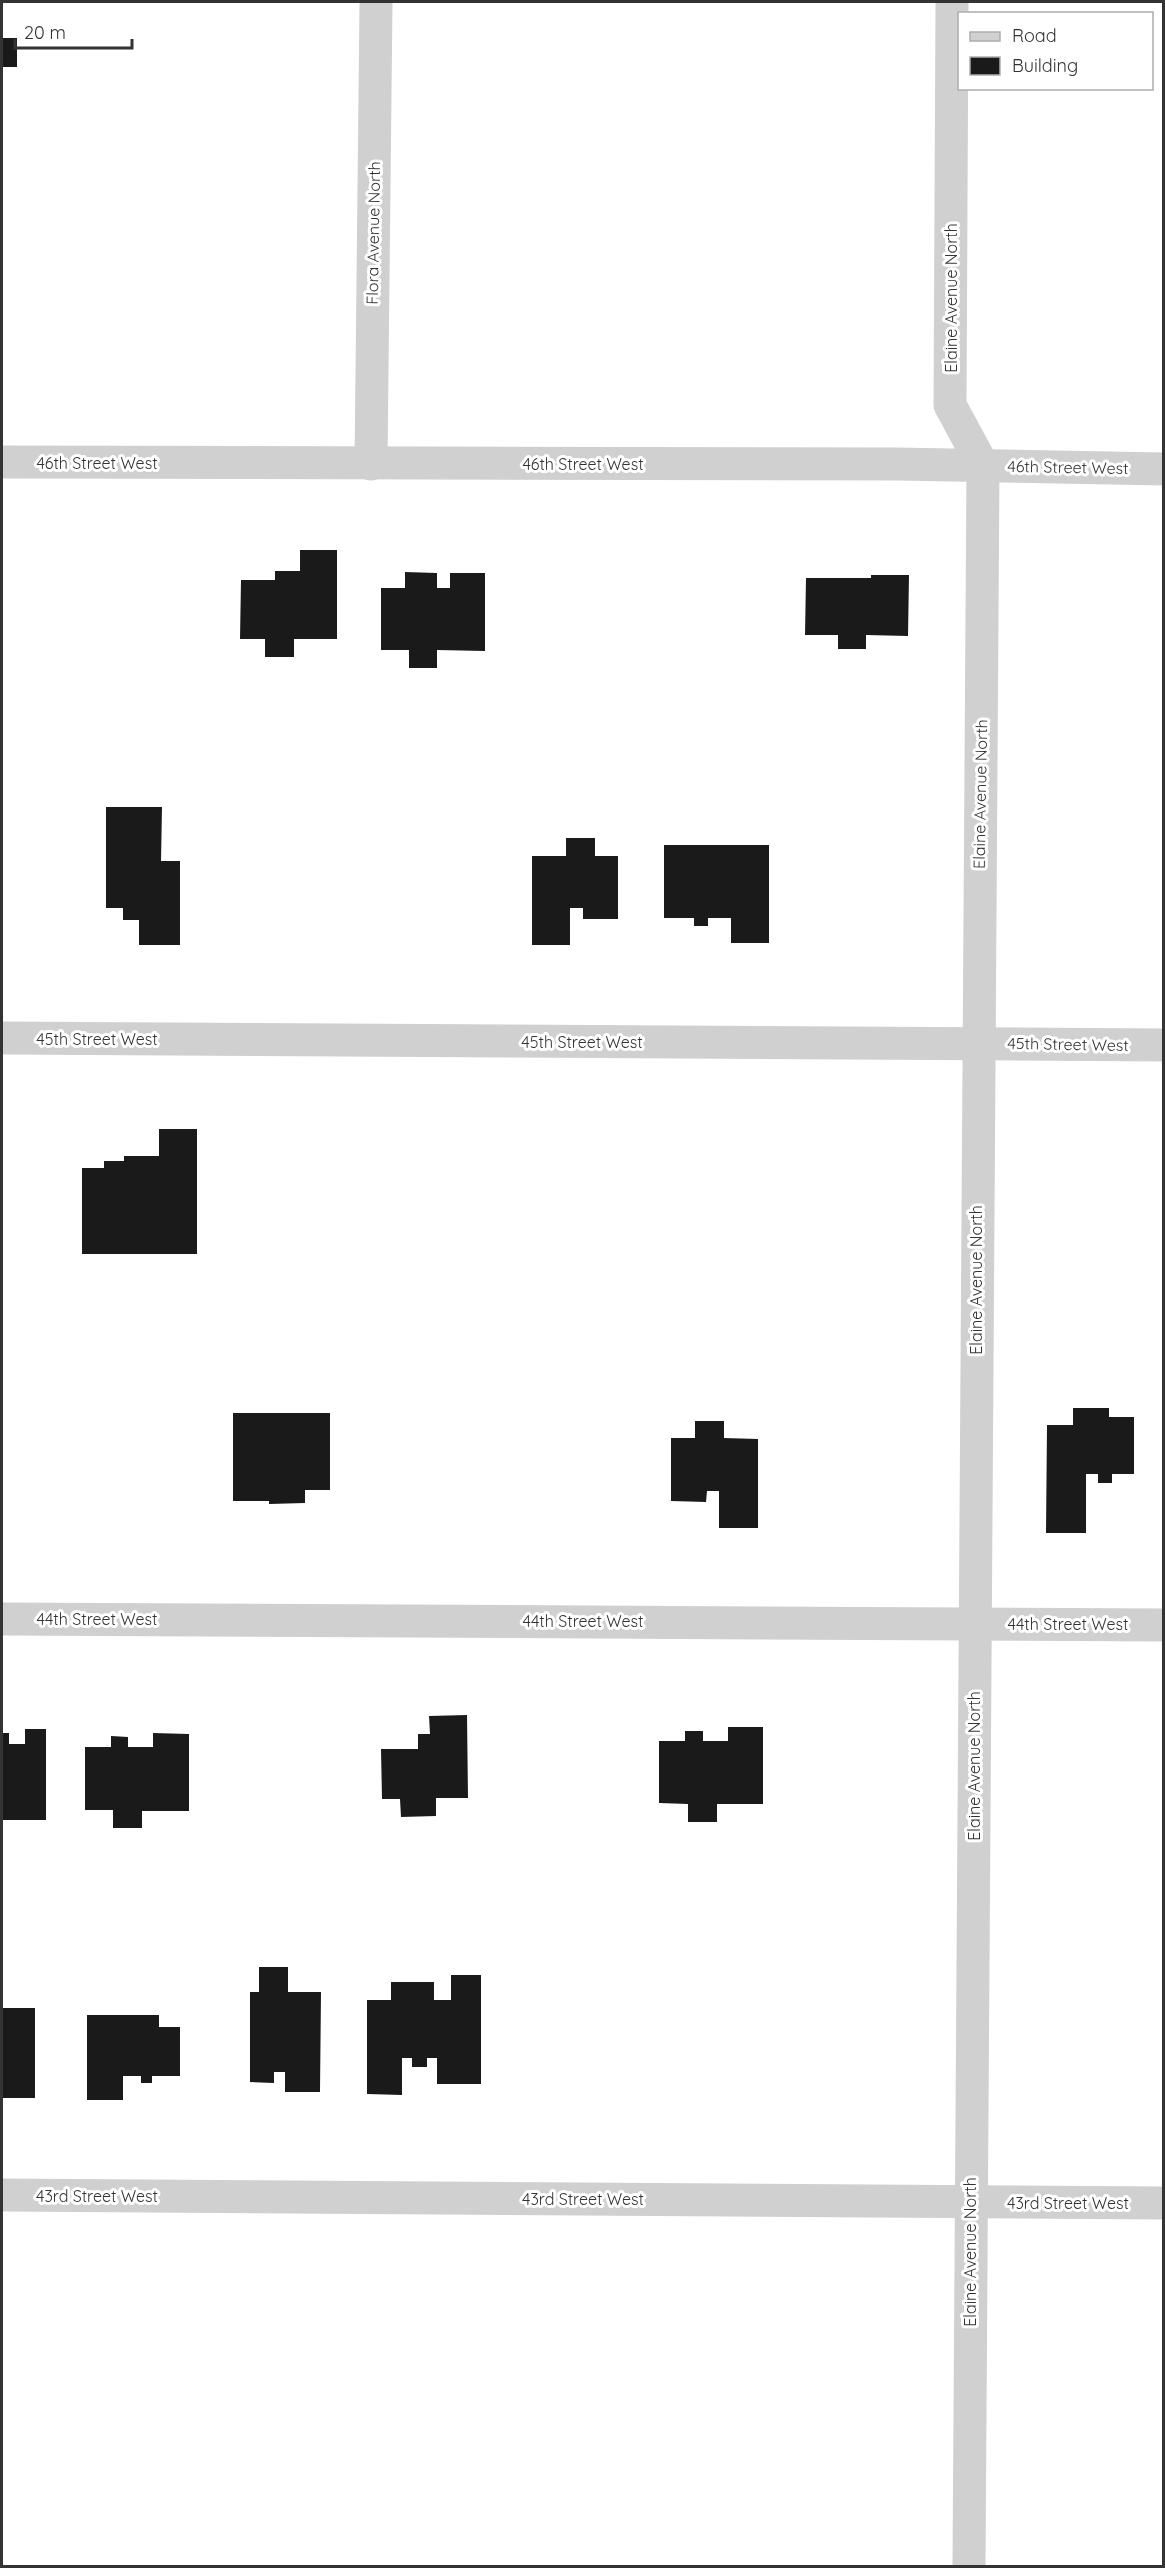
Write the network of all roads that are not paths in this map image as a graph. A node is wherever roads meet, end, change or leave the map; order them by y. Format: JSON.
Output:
{"nodes":[{"id":1,"x":376,"y":2,"type":"edge"},
{"id":2,"x":952,"y":2,"type":"edge"},
{"id":3,"x":2,"y":462,"type":"edge"},
{"id":4,"x":371,"y":464,"type":"junction"},
{"id":5,"x":983,"y":466,"type":"junction"},
{"id":6,"x":1164,"y":469,"type":"edge"},
{"id":7,"x":2,"y":1038,"type":"edge"},
{"id":8,"x":978,"y":1043,"type":"junction"},
{"id":9,"x":1164,"y":1045,"type":"edge"},
{"id":10,"x":2,"y":1619,"type":"edge"},
{"id":11,"x":975,"y":1623,"type":"junction"},
{"id":12,"x":1164,"y":1625,"type":"edge"},
{"id":13,"x":2,"y":2195,"type":"edge"},
{"id":14,"x":970,"y":2203,"type":"junction"},
{"id":15,"x":1164,"y":2203,"type":"edge"},
{"id":16,"x":969,"y":2566,"type":"edge"}],
"edges":[{"from":1,"to":4,"type":"street","name":"Flora Avenue North"},
{"from":2,"to":5,"type":"street","name":"Elaine Avenue North"},
{"from":3,"to":4,"type":"street","name":"46th Street West"},
{"from":4,"to":5,"type":"street","name":"46th Street West"},
{"from":5,"to":6,"type":"street","name":"46th Street West"},
{"from":5,"to":8,"type":"street","name":"Elaine Avenue North"},
{"from":7,"to":8,"type":"street","name":"45th Street West"},
{"from":8,"to":9,"type":"street","name":"45th Street West"},
{"from":8,"to":11,"type":"street","name":"Elaine Avenue North"},
{"from":10,"to":11,"type":"street","name":"44th Street West"},
{"from":11,"to":12,"type":"street","name":"44th Street West"},
{"from":11,"to":14,"type":"street","name":"Elaine Avenue North"},
{"from":13,"to":14,"type":"street","name":"43rd Street West"},
{"from":14,"to":15,"type":"street","name":"43rd Street West"},
{"from":14,"to":16,"type":"street","name":"Elaine Avenue North"}]}
